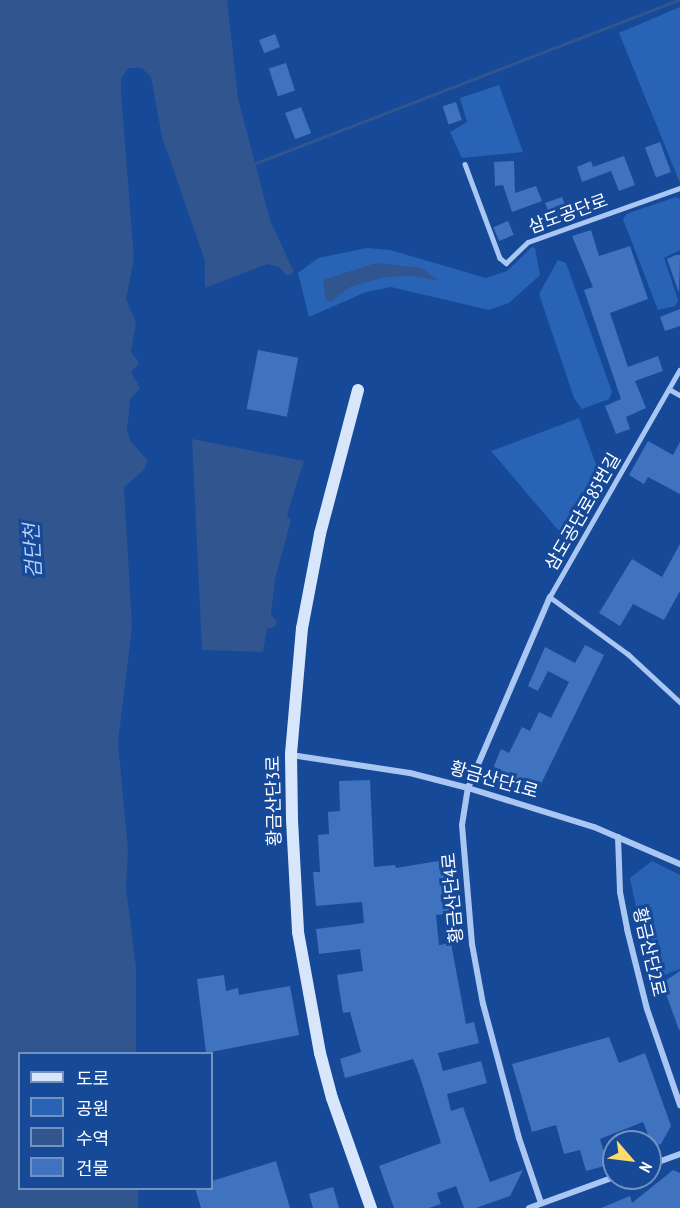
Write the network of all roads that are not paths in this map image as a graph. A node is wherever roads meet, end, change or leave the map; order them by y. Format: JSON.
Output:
{"nodes":[{"id":1,"x":465,"y":164,"type":"dead end"},
{"id":2,"x":680,"y":188,"type":"edge"},
{"id":3,"x":680,"y":370,"type":"edge"},
{"id":4,"x":669,"y":389,"type":"junction"},
{"id":5,"x":358,"y":390,"type":"dead end"},
{"id":6,"x":680,"y":395,"type":"edge"},
{"id":7,"x":550,"y":597,"type":"junction"},
{"id":8,"x":680,"y":702,"type":"edge"},
{"id":9,"x":291,"y":755,"type":"junction"},
{"id":10,"x":468,"y":788,"type":"junction"},
{"id":11,"x":618,"y":837,"type":"junction"},
{"id":12,"x":680,"y":864,"type":"edge"},
{"id":13,"x":680,"y":1105,"type":"edge"},
{"id":14,"x":680,"y":1154,"type":"edge"},
{"id":15,"x":662,"y":1161,"type":"edge"},
{"id":16,"x":602,"y":1182,"type":"edge"},
{"id":17,"x":541,"y":1203,"type":"junction"},
{"id":18,"x":371,"y":1208,"type":"edge"},
{"id":19,"x":529,"y":1208,"type":"edge"}],
"edges":[{"from":1,"to":2,"type":"lane","name":"삼도공단로"},
{"from":3,"to":4,"type":"lane","name":"삼도공단로85번길"},
{"from":4,"to":6,"type":"lane"},
{"from":4,"to":7,"type":"lane","name":"삼도공단로85번길"},
{"from":5,"to":9,"type":"street","name":"황금산단3로"},
{"from":7,"to":8,"type":"lane","name":"삼도공단로85번길"},
{"from":7,"to":10,"type":"street","name":"황금산단4로"},
{"from":9,"to":10,"type":"street","name":"황금산단1로"},
{"from":9,"to":18,"type":"street","name":"황금산단3로"},
{"from":10,"to":11,"type":"street","name":"황금산단1로"},
{"from":10,"to":17,"type":"street","name":"황금산단4로"},
{"from":11,"to":12,"type":"street","name":"황금산단1로"},
{"from":11,"to":13,"type":"street","name":"황금산단2로"},
{"from":14,"to":15,"type":"street"},
{"from":16,"to":17,"type":"street"},
{"from":17,"to":19,"type":"street"}]}
